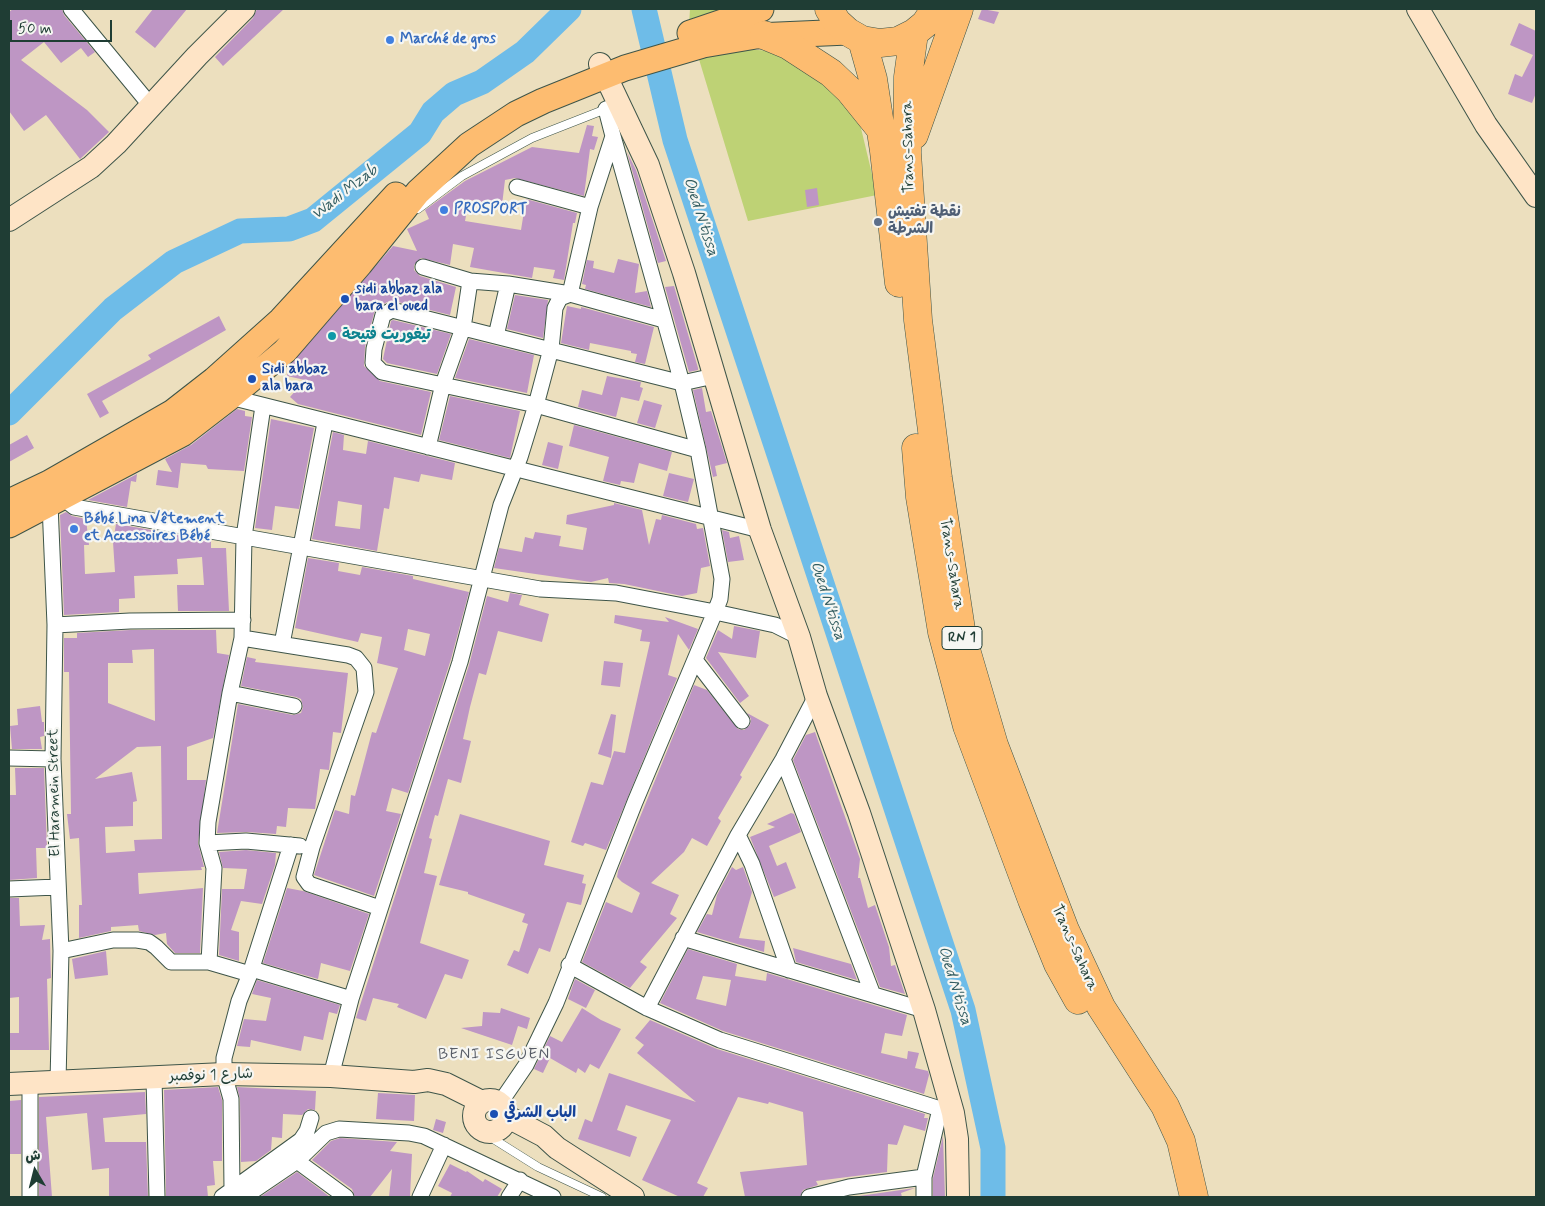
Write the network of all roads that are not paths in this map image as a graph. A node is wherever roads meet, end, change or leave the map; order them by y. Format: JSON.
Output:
{"nodes":[{"id":1,"x":71,"y":9,"type":"edge"},
{"id":2,"x":244,"y":9,"type":"edge"},
{"id":3,"x":829,"y":9,"type":"edge"},
{"id":4,"x":934,"y":9,"type":"edge"},
{"id":5,"x":959,"y":9,"type":"edge"},
{"id":6,"x":1418,"y":9,"type":"edge"},
{"id":7,"x":762,"y":22,"type":"edge"},
{"id":8,"x":914,"y":33,"type":"junction"},
{"id":9,"x":855,"y":36,"type":"junction"},
{"id":10,"x":612,"y":66,"type":"junction"},
{"id":11,"x":151,"y":106,"type":"junction"},
{"id":12,"x":613,"y":107,"type":"junction"},
{"id":13,"x":880,"y":130,"type":"junction"},
{"id":14,"x":613,"y":136,"type":"junction"},
{"id":15,"x":907,"y":153,"type":"junction"},
{"id":16,"x":517,"y":187,"type":"dead end"},
{"id":17,"x":1536,"y":196,"type":"edge"},
{"id":18,"x":590,"y":207,"type":"junction"},
{"id":19,"x":9,"y":220,"type":"edge"},
{"id":20,"x":902,"y":221,"type":"junction"},
{"id":21,"x":386,"y":232,"type":"junction"},
{"id":22,"x":423,"y":267,"type":"dead end"},
{"id":23,"x":470,"y":281,"type":"junction"},
{"id":24,"x":508,"y":284,"type":"junction"},
{"id":25,"x":570,"y":294,"type":"junction"},
{"id":26,"x":664,"y":320,"type":"junction"},
{"id":27,"x":463,"y":328,"type":"junction"},
{"id":28,"x":496,"y":336,"type":"junction"},
{"id":29,"x":551,"y":349,"type":"junction"},
{"id":30,"x":714,"y":376,"type":"junction"},
{"id":31,"x":682,"y":383,"type":"junction"},
{"id":32,"x":443,"y":384,"type":"junction"},
{"id":33,"x":230,"y":397,"type":"junction"},
{"id":34,"x":536,"y":405,"type":"junction"},
{"id":35,"x":263,"y":406,"type":"junction"},
{"id":36,"x":325,"y":423,"type":"junction"},
{"id":37,"x":428,"y":447,"type":"junction"},
{"id":38,"x":698,"y":450,"type":"junction"},
{"id":39,"x":515,"y":468,"type":"junction"},
{"id":40,"x":56,"y":494,"type":"junction"},
{"id":41,"x":9,"y":502,"type":"edge"},
{"id":42,"x":712,"y":517,"type":"junction"},
{"id":43,"x":9,"y":525,"type":"edge"},
{"id":44,"x":760,"y":530,"type":"junction"},
{"id":45,"x":244,"y":537,"type":"junction"},
{"id":46,"x":301,"y":548,"type":"junction"},
{"id":47,"x":483,"y":578,"type":"junction"},
{"id":48,"x":715,"y":612,"type":"junction"},
{"id":49,"x":243,"y":620,"type":"junction"},
{"id":50,"x":55,"y":625,"type":"junction"},
{"id":51,"x":798,"y":637,"type":"junction"},
{"id":52,"x":242,"y":638,"type":"junction"},
{"id":53,"x":282,"y":644,"type":"junction"},
{"id":54,"x":695,"y":660,"type":"junction"},
{"id":55,"x":230,"y":693,"type":"junction"},
{"id":56,"x":816,"y":696,"type":"junction"},
{"id":57,"x":294,"y":706,"type":"dead end"},
{"id":58,"x":742,"y":721,"type":"dead end"},
{"id":59,"x":9,"y":758,"type":"edge"},
{"id":60,"x":53,"y":759,"type":"junction"},
{"id":61,"x":783,"y":759,"type":"junction"},
{"id":62,"x":738,"y":835,"type":"junction"},
{"id":63,"x":207,"y":843,"type":"junction"},
{"id":64,"x":291,"y":844,"type":"junction"},
{"id":65,"x":312,"y":847,"type":"junction"},
{"id":66,"x":57,"y":887,"type":"junction"},
{"id":67,"x":9,"y":889,"type":"edge"},
{"id":68,"x":380,"y":908,"type":"junction"},
{"id":69,"x":683,"y":938,"type":"junction"},
{"id":70,"x":61,"y":951,"type":"junction"},
{"id":71,"x":209,"y":962,"type":"junction"},
{"id":72,"x":569,"y":965,"type":"junction"},
{"id":73,"x":789,"y":970,"type":"junction"},
{"id":74,"x":251,"y":972,"type":"junction"},
{"id":75,"x":873,"y":996,"type":"junction"},
{"id":76,"x":351,"y":999,"type":"junction"},
{"id":77,"x":647,"y":1008,"type":"junction"},
{"id":78,"x":924,"y":1010,"type":"junction"},
{"id":79,"x":224,"y":1074,"type":"junction"},
{"id":80,"x":331,"y":1076,"type":"junction"},
{"id":81,"x":154,"y":1078,"type":"junction"},
{"id":82,"x":58,"y":1082,"type":"junction"},
{"id":83,"x":20,"y":1084,"type":"edge"},
{"id":84,"x":947,"y":1111,"type":"junction"},
{"id":85,"x":492,"y":1115,"type":"junction"},
{"id":86,"x":311,"y":1118,"type":"dead end"},
{"id":87,"x":444,"y":1145,"type":"junction"},
{"id":88,"x":297,"y":1160,"type":"junction"},
{"id":89,"x":924,"y":1178,"type":"junction"},
{"id":90,"x":520,"y":1180,"type":"junction"},
{"id":91,"x":263,"y":1192,"type":"edge"},
{"id":92,"x":232,"y":1195,"type":"edge"},
{"id":93,"x":544,"y":1195,"type":"edge"},
{"id":94,"x":30,"y":1197,"type":"edge"},
{"id":95,"x":157,"y":1197,"type":"edge"},
{"id":96,"x":346,"y":1197,"type":"edge"},
{"id":97,"x":420,"y":1197,"type":"edge"},
{"id":98,"x":509,"y":1197,"type":"edge"},
{"id":99,"x":602,"y":1197,"type":"edge"},
{"id":100,"x":633,"y":1197,"type":"edge"},
{"id":101,"x":809,"y":1197,"type":"edge"},
{"id":102,"x":924,"y":1197,"type":"edge"},
{"id":103,"x":958,"y":1197,"type":"edge"},
{"id":104,"x":1176,"y":1197,"type":"edge"},
{"id":105,"x":1194,"y":1197,"type":"edge"}],
"edges":[{"from":1,"to":11,"type":"street"},
{"from":2,"to":11,"type":"main road"},
{"from":3,"to":9,"type":"highway"},
{"from":4,"to":8,"type":"highway"},
{"from":5,"to":15,"type":"highway"},
{"from":6,"to":17,"type":"main road"},
{"from":7,"to":9,"type":"main road"},
{"from":7,"to":10,"type":"main road"},
{"from":7,"to":13,"type":"highway"},
{"from":8,"to":9,"type":"highway"},
{"from":8,"to":15,"type":"highway","name":"Trans-Sahara","number":"RN 1"},
{"from":9,"to":13,"type":"highway","name":"Trans-Sahara","number":"RN 1"},
{"from":10,"to":12,"type":"main road"},
{"from":10,"to":21,"type":"main road"},
{"from":10,"to":40,"type":"main road"},
{"from":11,"to":19,"type":"main road"},
{"from":12,"to":14,"type":"street"},
{"from":12,"to":21,"type":"lane"},
{"from":12,"to":30,"type":"main road"},
{"from":13,"to":20,"type":"highway","name":"Trans-Sahara","number":"RN 1"},
{"from":14,"to":18,"type":"street"},
{"from":14,"to":26,"type":"street"},
{"from":15,"to":20,"type":"highway","name":"Trans-Sahara","number":"RN 1"},
{"from":16,"to":18,"type":"street"},
{"from":18,"to":25,"type":"street"},
{"from":20,"to":104,"type":"highway","name":"Trans-Sahara","number":"RN 1"},
{"from":20,"to":105,"type":"highway","name":"Trans-Sahara","number":"RN 1"},
{"from":21,"to":33,"type":"main road"},
{"from":22,"to":23,"type":"street"},
{"from":23,"to":24,"type":"street"},
{"from":23,"to":27,"type":"street"},
{"from":24,"to":25,"type":"street"},
{"from":24,"to":28,"type":"street"},
{"from":25,"to":26,"type":"street"},
{"from":25,"to":29,"type":"street"},
{"from":26,"to":31,"type":"street"},
{"from":27,"to":28,"type":"street"},
{"from":27,"to":32,"type":"street"},
{"from":27,"to":32,"type":"street"},
{"from":28,"to":29,"type":"street"},
{"from":29,"to":31,"type":"street"},
{"from":29,"to":34,"type":"street"},
{"from":30,"to":31,"type":"street"},
{"from":30,"to":44,"type":"main road"},
{"from":31,"to":38,"type":"street"},
{"from":32,"to":34,"type":"street"},
{"from":32,"to":37,"type":"street"},
{"from":33,"to":35,"type":"street"},
{"from":33,"to":40,"type":"main road"},
{"from":34,"to":38,"type":"street"},
{"from":34,"to":39,"type":"street"},
{"from":35,"to":36,"type":"street"},
{"from":35,"to":45,"type":"street"},
{"from":36,"to":37,"type":"street"},
{"from":36,"to":46,"type":"street"},
{"from":37,"to":39,"type":"street"},
{"from":38,"to":42,"type":"street"},
{"from":39,"to":42,"type":"street"},
{"from":39,"to":47,"type":"street"},
{"from":40,"to":41,"type":"main road"},
{"from":40,"to":43,"type":"main road"},
{"from":40,"to":45,"type":"street"},
{"from":40,"to":50,"type":"street","name":"El Haramein Street"},
{"from":42,"to":44,"type":"street"},
{"from":42,"to":48,"type":"street"},
{"from":44,"to":51,"type":"main road"},
{"from":45,"to":46,"type":"street"},
{"from":45,"to":49,"type":"street"},
{"from":46,"to":47,"type":"street"},
{"from":46,"to":53,"type":"street"},
{"from":47,"to":48,"type":"street"},
{"from":47,"to":68,"type":"street"},
{"from":48,"to":51,"type":"street"},
{"from":48,"to":54,"type":"street"},
{"from":49,"to":50,"type":"street"},
{"from":49,"to":52,"type":"street"},
{"from":50,"to":60,"type":"street","name":"El Haramein Street"},
{"from":51,"to":56,"type":"main road"},
{"from":52,"to":53,"type":"street"},
{"from":52,"to":55,"type":"street"},
{"from":53,"to":65,"type":"street"},
{"from":54,"to":58,"type":"street"},
{"from":54,"to":72,"type":"street"},
{"from":55,"to":57,"type":"street"},
{"from":55,"to":63,"type":"street"},
{"from":56,"to":61,"type":"street"},
{"from":56,"to":78,"type":"main road"},
{"from":59,"to":60,"type":"street"},
{"from":60,"to":66,"type":"street","name":"El Haramein Street"},
{"from":61,"to":62,"type":"street"},
{"from":61,"to":75,"type":"street"},
{"from":62,"to":69,"type":"street"},
{"from":62,"to":73,"type":"street"},
{"from":63,"to":64,"type":"street"},
{"from":63,"to":71,"type":"street"},
{"from":64,"to":65,"type":"street"},
{"from":64,"to":74,"type":"street"},
{"from":65,"to":68,"type":"street"},
{"from":66,"to":67,"type":"street"},
{"from":66,"to":70,"type":"street","name":"El Haramein Street"},
{"from":68,"to":76,"type":"street"},
{"from":69,"to":73,"type":"street"},
{"from":69,"to":77,"type":"street"},
{"from":70,"to":71,"type":"street"},
{"from":70,"to":82,"type":"street","name":"El Haramein Street"},
{"from":71,"to":74,"type":"street"},
{"from":72,"to":77,"type":"street"},
{"from":72,"to":85,"type":"street"},
{"from":73,"to":75,"type":"street"},
{"from":74,"to":76,"type":"street"},
{"from":74,"to":79,"type":"street"},
{"from":75,"to":78,"type":"street"},
{"from":76,"to":80,"type":"street"},
{"from":77,"to":84,"type":"street"},
{"from":78,"to":84,"type":"main road"},
{"from":79,"to":80,"type":"main road","name":"شارع 1 نوفمبر"},
{"from":79,"to":81,"type":"main road","name":"شارع 1 نوفمبر"},
{"from":79,"to":92,"type":"street"},
{"from":80,"to":85,"type":"main road","name":"شارع 1 نوفمبر"},
{"from":81,"to":82,"type":"main road","name":"شارع 1 نوفمبر"},
{"from":81,"to":95,"type":"street"},
{"from":82,"to":83,"type":"main road","name":"شارع 1 نوفمبر"},
{"from":83,"to":94,"type":"street"},
{"from":84,"to":89,"type":"street"},
{"from":84,"to":103,"type":"main road"},
{"from":85,"to":99,"type":"lane"},
{"from":85,"to":100,"type":"main road"},
{"from":86,"to":92,"type":"street"},
{"from":87,"to":88,"type":"street"},
{"from":87,"to":90,"type":"street"},
{"from":87,"to":97,"type":"street"},
{"from":88,"to":91,"type":"street"},
{"from":88,"to":96,"type":"street"},
{"from":89,"to":101,"type":"street"},
{"from":89,"to":102,"type":"street"},
{"from":90,"to":93,"type":"street"},
{"from":90,"to":98,"type":"street"},
{"from":91,"to":92,"type":"street"}]}
